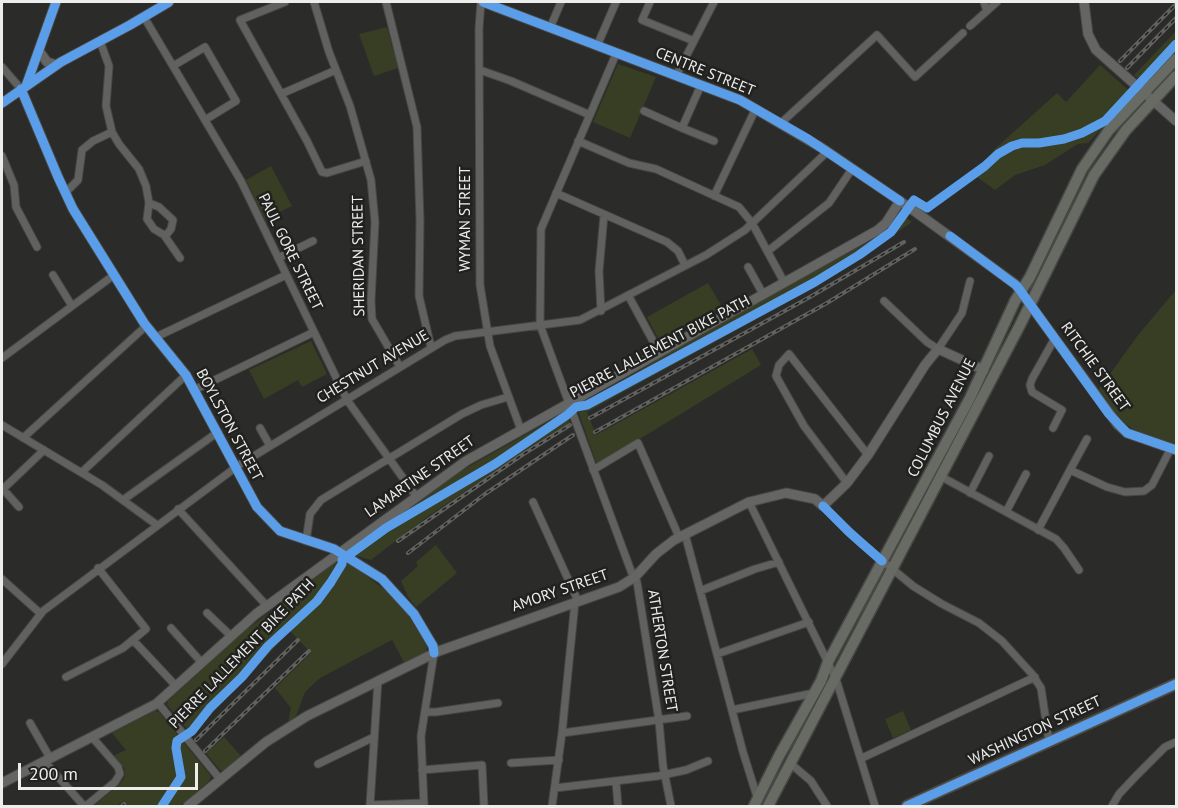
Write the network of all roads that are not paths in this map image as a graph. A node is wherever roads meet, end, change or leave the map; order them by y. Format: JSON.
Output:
{"nodes":[{"id":1,"x":56,"y":2,"type":"edge"},
{"id":2,"x":169,"y":2,"type":"edge"},
{"id":3,"x":285,"y":2,"type":"edge"},
{"id":4,"x":314,"y":2,"type":"edge"},
{"id":5,"x":386,"y":2,"type":"edge"},
{"id":6,"x":482,"y":2,"type":"edge"},
{"id":7,"x":561,"y":2,"type":"edge"},
{"id":8,"x":615,"y":2,"type":"edge"},
{"id":9,"x":650,"y":2,"type":"edge"},
{"id":10,"x":714,"y":2,"type":"edge"},
{"id":11,"x":984,"y":2,"type":"edge"},
{"id":12,"x":998,"y":2,"type":"edge"},
{"id":13,"x":1085,"y":2,"type":"edge"},
{"id":14,"x":501,"y":5,"type":"edge"},
{"id":15,"x":987,"y":11,"type":"junction"},
{"id":16,"x":144,"y":17,"type":"junction"},
{"id":17,"x":970,"y":26,"type":"dead end"},
{"id":18,"x":550,"y":28,"type":"junction"},
{"id":19,"x":963,"y":33,"type":"dead end"},
{"id":20,"x":100,"y":41,"type":"junction"},
{"id":21,"x":694,"y":41,"type":"junction"},
{"id":22,"x":597,"y":46,"type":"junction"},
{"id":23,"x":39,"y":51,"type":"junction"},
{"id":24,"x":616,"y":54,"type":"junction"},
{"id":25,"x":1176,"y":59,"type":"edge"},
{"id":26,"x":57,"y":65,"type":"junction"},
{"id":27,"x":172,"y":66,"type":"junction"},
{"id":28,"x":2,"y":67,"type":"edge"},
{"id":29,"x":336,"y":70,"type":"junction"},
{"id":30,"x":480,"y":70,"type":"junction"},
{"id":31,"x":676,"y":76,"type":"junction"},
{"id":32,"x":1176,"y":76,"type":"edge"},
{"id":33,"x":701,"y":85,"type":"junction"},
{"id":34,"x":24,"y":88,"type":"junction"},
{"id":35,"x":1144,"y":93,"type":"junction"},
{"id":36,"x":281,"y":94,"type":"junction"},
{"id":37,"x":1153,"y":100,"type":"junction"},
{"id":38,"x":2,"y":103,"type":"edge"},
{"id":39,"x":756,"y":108,"type":"junction"},
{"id":40,"x":644,"y":111,"type":"dead end"},
{"id":41,"x":590,"y":115,"type":"junction"},
{"id":42,"x":205,"y":120,"type":"junction"},
{"id":43,"x":1176,"y":121,"type":"edge"},
{"id":44,"x":782,"y":123,"type":"junction"},
{"id":45,"x":682,"y":128,"type":"junction"},
{"id":46,"x":112,"y":132,"type":"junction"},
{"id":47,"x":578,"y":141,"type":"junction"},
{"id":48,"x":714,"y":141,"type":"dead end"},
{"id":49,"x":827,"y":152,"type":"junction"},
{"id":50,"x":2,"y":156,"type":"edge"},
{"id":51,"x":366,"y":161,"type":"junction"},
{"id":52,"x":852,"y":169,"type":"junction"},
{"id":53,"x":65,"y":193,"type":"junction"},
{"id":54,"x":556,"y":193,"type":"junction"},
{"id":55,"x":714,"y":196,"type":"junction"},
{"id":56,"x":900,"y":201,"type":"junction"},
{"id":57,"x":149,"y":203,"type":"junction"},
{"id":58,"x":604,"y":215,"type":"junction"},
{"id":59,"x":752,"y":223,"type":"junction"},
{"id":60,"x":164,"y":235,"type":"junction"},
{"id":61,"x":313,"y":241,"type":"dead end"},
{"id":62,"x":37,"y":247,"type":"dead end"},
{"id":63,"x":768,"y":251,"type":"junction"},
{"id":64,"x":180,"y":258,"type":"dead end"},
{"id":65,"x":278,"y":258,"type":"junction"},
{"id":66,"x":685,"y":265,"type":"junction"},
{"id":67,"x":748,"y":267,"type":"dead end"},
{"id":68,"x":53,"y":275,"type":"dead end"},
{"id":69,"x":114,"y":275,"type":"junction"},
{"id":70,"x":286,"y":275,"type":"junction"},
{"id":71,"x":970,"y":280,"type":"dead end"},
{"id":72,"x":784,"y":282,"type":"junction"},
{"id":73,"x":1021,"y":291,"type":"junction"},
{"id":74,"x":763,"y":294,"type":"junction"},
{"id":75,"x":628,"y":295,"type":"junction"},
{"id":76,"x":884,"y":301,"type":"dead end"},
{"id":77,"x":1030,"y":305,"type":"junction"},
{"id":78,"x":72,"y":306,"type":"junction"},
{"id":79,"x":601,"y":311,"type":"junction"},
{"id":80,"x":540,"y":325,"type":"junction"},
{"id":81,"x":146,"y":326,"type":"junction"},
{"id":82,"x":314,"y":332,"type":"junction"},
{"id":83,"x":487,"y":333,"type":"junction"},
{"id":84,"x":156,"y":337,"type":"junction"},
{"id":85,"x":1055,"y":338,"type":"junction"},
{"id":86,"x":431,"y":347,"type":"junction"},
{"id":87,"x":938,"y":349,"type":"junction"},
{"id":88,"x":659,"y":352,"type":"junction"},
{"id":89,"x":2,"y":358,"type":"edge"},
{"id":90,"x":400,"y":367,"type":"junction"},
{"id":91,"x":984,"y":370,"type":"junction"},
{"id":92,"x":186,"y":375,"type":"junction"},
{"id":93,"x":194,"y":390,"type":"junction"},
{"id":94,"x":508,"y":398,"type":"junction"},
{"id":95,"x":347,"y":400,"type":"junction"},
{"id":96,"x":569,"y":404,"type":"junction"},
{"id":97,"x":2,"y":425,"type":"edge"},
{"id":98,"x":260,"y":428,"type":"dead end"},
{"id":99,"x":1053,"y":428,"type":"dead end"},
{"id":100,"x":521,"y":430,"type":"junction"},
{"id":101,"x":218,"y":432,"type":"junction"},
{"id":102,"x":24,"y":438,"type":"junction"},
{"id":103,"x":1087,"y":439,"type":"dead end"},
{"id":104,"x":270,"y":446,"type":"junction"},
{"id":105,"x":1174,"y":449,"type":"edge"},
{"id":106,"x":44,"y":450,"type":"junction"},
{"id":107,"x":868,"y":455,"type":"junction"},
{"id":108,"x":989,"y":456,"type":"dead end"},
{"id":109,"x":389,"y":459,"type":"junction"},
{"id":110,"x":235,"y":467,"type":"junction"},
{"id":111,"x":593,"y":470,"type":"junction"},
{"id":112,"x":1070,"y":470,"type":"junction"},
{"id":113,"x":82,"y":472,"type":"junction"},
{"id":114,"x":1026,"y":474,"type":"dead end"},
{"id":115,"x":940,"y":476,"type":"junction"},
{"id":116,"x":848,"y":483,"type":"junction"},
{"id":117,"x":2,"y":489,"type":"edge"},
{"id":118,"x":970,"y":492,"type":"junction"},
{"id":119,"x":416,"y":496,"type":"junction"},
{"id":120,"x":123,"y":500,"type":"junction"},
{"id":121,"x":532,"y":502,"type":"dead end"},
{"id":122,"x":749,"y":502,"type":"junction"},
{"id":123,"x":823,"y":506,"type":"junction"},
{"id":124,"x":19,"y":507,"type":"dead end"},
{"id":125,"x":178,"y":509,"type":"junction"},
{"id":126,"x":1006,"y":512,"type":"junction"},
{"id":127,"x":157,"y":525,"type":"junction"},
{"id":128,"x":1038,"y":530,"type":"junction"},
{"id":129,"x":682,"y":535,"type":"junction"},
{"id":130,"x":306,"y":541,"type":"junction"},
{"id":131,"x":339,"y":552,"type":"junction"},
{"id":132,"x":882,"y":561,"type":"junction"},
{"id":133,"x":779,"y":562,"type":"junction"},
{"id":134,"x":98,"y":568,"type":"junction"},
{"id":135,"x":893,"y":570,"type":"junction"},
{"id":136,"x":1079,"y":570,"type":"dead end"},
{"id":137,"x":635,"y":577,"type":"junction"},
{"id":138,"x":2,"y":579,"type":"edge"},
{"id":139,"x":700,"y":591,"type":"junction"},
{"id":140,"x":577,"y":601,"type":"junction"},
{"id":141,"x":267,"y":606,"type":"junction"},
{"id":142,"x":207,"y":613,"type":"dead end"},
{"id":143,"x":41,"y":614,"type":"junction"},
{"id":144,"x":809,"y":622,"type":"junction"},
{"id":145,"x":171,"y":628,"type":"dead end"},
{"id":146,"x":231,"y":636,"type":"junction"},
{"id":147,"x":133,"y":640,"type":"junction"},
{"id":148,"x":434,"y":653,"type":"junction"},
{"id":149,"x":717,"y":654,"type":"junction"},
{"id":150,"x":828,"y":662,"type":"junction"},
{"id":151,"x":202,"y":663,"type":"junction"},
{"id":152,"x":2,"y":664,"type":"edge"},
{"id":153,"x":66,"y":677,"type":"dead end"},
{"id":154,"x":1035,"y":677,"type":"junction"},
{"id":155,"x":836,"y":679,"type":"junction"},
{"id":156,"x":378,"y":680,"type":"junction"},
{"id":157,"x":1176,"y":684,"type":"edge"},
{"id":158,"x":176,"y":686,"type":"junction"},
{"id":159,"x":813,"y":696,"type":"junction"},
{"id":160,"x":158,"y":702,"type":"junction"},
{"id":161,"x":498,"y":704,"type":"dead end"},
{"id":162,"x":732,"y":710,"type":"junction"},
{"id":163,"x":425,"y":712,"type":"junction"},
{"id":164,"x":687,"y":716,"type":"dead end"},
{"id":165,"x":659,"y":721,"type":"junction"},
{"id":166,"x":30,"y":723,"type":"dead end"},
{"id":167,"x":562,"y":733,"type":"junction"},
{"id":168,"x":374,"y":736,"type":"junction"},
{"id":169,"x":92,"y":737,"type":"junction"},
{"id":170,"x":1049,"y":741,"type":"junction"},
{"id":171,"x":1176,"y":742,"type":"edge"},
{"id":172,"x":862,"y":758,"type":"junction"},
{"id":173,"x":47,"y":760,"type":"junction"},
{"id":174,"x":559,"y":760,"type":"junction"},
{"id":175,"x":708,"y":761,"type":"dead end"},
{"id":176,"x":511,"y":763,"type":"dead end"},
{"id":177,"x":318,"y":764,"type":"dead end"},
{"id":178,"x":791,"y":764,"type":"junction"},
{"id":179,"x":422,"y":770,"type":"junction"},
{"id":180,"x":664,"y":773,"type":"junction"},
{"id":181,"x":220,"y":779,"type":"junction"},
{"id":182,"x":616,"y":782,"type":"junction"},
{"id":183,"x":2,"y":783,"type":"edge"},
{"id":184,"x":555,"y":788,"type":"junction"},
{"id":185,"x":756,"y":803,"type":"edge"},
{"id":186,"x":924,"y":803,"type":"edge"},
{"id":187,"x":370,"y":805,"type":"edge"},
{"id":188,"x":424,"y":805,"type":"edge"},
{"id":189,"x":85,"y":807,"type":"edge"},
{"id":190,"x":188,"y":807,"type":"edge"},
{"id":191,"x":484,"y":807,"type":"edge"},
{"id":192,"x":552,"y":807,"type":"edge"},
{"id":193,"x":618,"y":807,"type":"edge"},
{"id":194,"x":671,"y":807,"type":"edge"},
{"id":195,"x":768,"y":807,"type":"edge"},
{"id":196,"x":827,"y":807,"type":"edge"},
{"id":197,"x":875,"y":807,"type":"edge"},
{"id":198,"x":907,"y":807,"type":"edge"},
{"id":199,"x":1112,"y":807,"type":"edge"}],
"edges":[{"from":1,"to":23,"type":"street"},
{"from":2,"to":16,"type":"street"},
{"from":3,"to":36,"type":"street"},
{"from":4,"to":29,"type":"street","name":"SHERIDAN STREET"},
{"from":5,"to":86,"type":"street"},
{"from":6,"to":14,"type":"street","name":"CENTRE STREET"},
{"from":6,"to":30,"type":"street","name":"WYMAN STREET"},
{"from":7,"to":18,"type":"street"},
{"from":8,"to":22,"type":"street"},
{"from":9,"to":21,"type":"street"},
{"from":10,"to":21,"type":"street"},
{"from":11,"to":15,"type":"street"},
{"from":12,"to":15,"type":"street"},
{"from":13,"to":35,"type":"street"},
{"from":14,"to":18,"type":"street","name":"CENTRE STREET"},
{"from":15,"to":17,"type":"street"},
{"from":16,"to":20,"type":"street"},
{"from":16,"to":27,"type":"street","name":"PAUL GORE STREET"},
{"from":18,"to":22,"type":"street","name":"CENTRE STREET"},
{"from":19,"to":44,"type":"street"},
{"from":20,"to":26,"type":"street"},
{"from":20,"to":46,"type":"street"},
{"from":21,"to":31,"type":"street"},
{"from":22,"to":24,"type":"street","name":"CENTRE STREET"},
{"from":23,"to":26,"type":"street"},
{"from":23,"to":34,"type":"street"},
{"from":24,"to":31,"type":"street","name":"CENTRE STREET"},
{"from":24,"to":41,"type":"street"},
{"from":25,"to":35,"type":"main road","name":"COLUMBUS AVENUE"},
{"from":26,"to":34,"type":"street"},
{"from":27,"to":42,"type":"street","name":"PAUL GORE STREET"},
{"from":27,"to":42,"type":"street"},
{"from":28,"to":34,"type":"street"},
{"from":29,"to":36,"type":"street"},
{"from":29,"to":51,"type":"street","name":"SHERIDAN STREET"},
{"from":30,"to":41,"type":"street"},
{"from":30,"to":83,"type":"street","name":"WYMAN STREET"},
{"from":31,"to":33,"type":"street","name":"CENTRE STREET"},
{"from":32,"to":37,"type":"main road","name":"COLUMBUS AVENUE"},
{"from":33,"to":39,"type":"street","name":"CENTRE STREET"},
{"from":33,"to":45,"type":"street"},
{"from":34,"to":38,"type":"street"},
{"from":34,"to":53,"type":"street","name":"BOYLSTON STREET"},
{"from":35,"to":37,"type":"street"},
{"from":35,"to":73,"type":"main road","name":"COLUMBUS AVENUE"},
{"from":36,"to":51,"type":"street"},
{"from":37,"to":43,"type":"street"},
{"from":37,"to":77,"type":"main road","name":"COLUMBUS AVENUE"},
{"from":39,"to":44,"type":"street","name":"CENTRE STREET"},
{"from":39,"to":55,"type":"street"},
{"from":40,"to":45,"type":"street"},
{"from":41,"to":47,"type":"street"},
{"from":42,"to":65,"type":"street","name":"PAUL GORE STREET"},
{"from":44,"to":49,"type":"street","name":"CENTRE STREET"},
{"from":45,"to":48,"type":"street"},
{"from":46,"to":53,"type":"street"},
{"from":46,"to":57,"type":"street"},
{"from":47,"to":54,"type":"street"},
{"from":47,"to":55,"type":"street"},
{"from":49,"to":52,"type":"street","name":"CENTRE STREET"},
{"from":49,"to":59,"type":"street","name":"CHESTNUT AVENUE"},
{"from":50,"to":62,"type":"street"},
{"from":51,"to":90,"type":"street","name":"SHERIDAN STREET"},
{"from":52,"to":56,"type":"street","name":"CENTRE STREET"},
{"from":52,"to":63,"type":"street"},
{"from":53,"to":69,"type":"street","name":"BOYLSTON STREET"},
{"from":54,"to":58,"type":"street"},
{"from":54,"to":80,"type":"street"},
{"from":55,"to":59,"type":"street"},
{"from":56,"to":72,"type":"street","name":"LAMARTINE STREET"},
{"from":56,"to":73,"type":"street","name":"CENTRE STREET"},
{"from":57,"to":60,"type":"street"},
{"from":57,"to":60,"type":"street"},
{"from":58,"to":66,"type":"street"},
{"from":58,"to":79,"type":"street"},
{"from":59,"to":63,"type":"street"},
{"from":59,"to":66,"type":"street","name":"CHESTNUT AVENUE"},
{"from":60,"to":64,"type":"street"},
{"from":61,"to":65,"type":"street"},
{"from":63,"to":72,"type":"street"},
{"from":65,"to":70,"type":"street","name":"PAUL GORE STREET"},
{"from":66,"to":75,"type":"street","name":"CHESTNUT AVENUE"},
{"from":67,"to":74,"type":"street"},
{"from":68,"to":78,"type":"street"},
{"from":69,"to":78,"type":"street"},
{"from":69,"to":81,"type":"street","name":"BOYLSTON STREET"},
{"from":70,"to":82,"type":"street","name":"PAUL GORE STREET"},
{"from":70,"to":84,"type":"street"},
{"from":71,"to":87,"type":"street"},
{"from":72,"to":74,"type":"street","name":"LAMARTINE STREET"},
{"from":73,"to":77,"type":"street","name":"CENTRE STREET"},
{"from":73,"to":91,"type":"main road","name":"COLUMBUS AVENUE"},
{"from":74,"to":88,"type":"street","name":"LAMARTINE STREET"},
{"from":75,"to":79,"type":"street","name":"CHESTNUT AVENUE"},
{"from":75,"to":88,"type":"street"},
{"from":76,"to":87,"type":"street"},
{"from":77,"to":85,"type":"street","name":"RITCHIE STREET"},
{"from":77,"to":115,"type":"main road","name":"COLUMBUS AVENUE"},
{"from":78,"to":89,"type":"street"},
{"from":79,"to":80,"type":"street","name":"CHESTNUT AVENUE"},
{"from":80,"to":83,"type":"street","name":"CHESTNUT AVENUE"},
{"from":80,"to":96,"type":"street","name":"ATHERTON STREET"},
{"from":81,"to":84,"type":"street","name":"BOYLSTON STREET"},
{"from":81,"to":102,"type":"street"},
{"from":82,"to":93,"type":"street"},
{"from":82,"to":95,"type":"street","name":"PAUL GORE STREET"},
{"from":83,"to":86,"type":"street","name":"CHESTNUT AVENUE"},
{"from":83,"to":94,"type":"street","name":"WYMAN STREET"},
{"from":84,"to":92,"type":"street","name":"BOYLSTON STREET"},
{"from":85,"to":99,"type":"street"},
{"from":85,"to":105,"type":"street","name":"RITCHIE STREET"},
{"from":86,"to":90,"type":"street","name":"CHESTNUT AVENUE"},
{"from":87,"to":91,"type":"street"},
{"from":87,"to":107,"type":"street"},
{"from":88,"to":96,"type":"street","name":"LAMARTINE STREET"},
{"from":90,"to":95,"type":"street","name":"CHESTNUT AVENUE"},
{"from":91,"to":132,"type":"main road","name":"COLUMBUS AVENUE"},
{"from":92,"to":93,"type":"street","name":"BOYLSTON STREET"},
{"from":92,"to":113,"type":"street"},
{"from":93,"to":101,"type":"street","name":"BOYLSTON STREET"},
{"from":94,"to":100,"type":"street","name":"WYMAN STREET"},
{"from":94,"to":109,"type":"street"},
{"from":95,"to":104,"type":"street","name":"CHESTNUT AVENUE"},
{"from":95,"to":109,"type":"street","name":"PAUL GORE STREET"},
{"from":96,"to":100,"type":"street","name":"LAMARTINE STREET"},
{"from":96,"to":111,"type":"street","name":"ATHERTON STREET"},
{"from":97,"to":102,"type":"street"},
{"from":98,"to":104,"type":"street"},
{"from":100,"to":119,"type":"street","name":"LAMARTINE STREET"},
{"from":101,"to":110,"type":"street","name":"BOYLSTON STREET"},
{"from":101,"to":120,"type":"street"},
{"from":102,"to":106,"type":"street"},
{"from":103,"to":112,"type":"street"},
{"from":104,"to":110,"type":"street","name":"CHESTNUT AVENUE"},
{"from":105,"to":112,"type":"street"},
{"from":106,"to":113,"type":"street"},
{"from":106,"to":117,"type":"street"},
{"from":107,"to":116,"type":"street"},
{"from":107,"to":116,"type":"street"},
{"from":108,"to":118,"type":"street"},
{"from":109,"to":119,"type":"street","name":"PAUL GORE STREET"},
{"from":109,"to":130,"type":"street"},
{"from":110,"to":125,"type":"street","name":"CHESTNUT AVENUE"},
{"from":110,"to":130,"type":"street","name":"BOYLSTON STREET"},
{"from":111,"to":129,"type":"street"},
{"from":111,"to":137,"type":"street","name":"ATHERTON STREET"},
{"from":112,"to":128,"type":"street"},
{"from":113,"to":120,"type":"street"},
{"from":114,"to":126,"type":"street"},
{"from":115,"to":118,"type":"street"},
{"from":115,"to":135,"type":"main road","name":"COLUMBUS AVENUE"},
{"from":116,"to":123,"type":"street"},
{"from":117,"to":124,"type":"street"},
{"from":118,"to":126,"type":"street"},
{"from":119,"to":131,"type":"street","name":"LAMARTINE STREET"},
{"from":120,"to":127,"type":"street"},
{"from":121,"to":140,"type":"street"},
{"from":122,"to":123,"type":"street","name":"AMORY STREET"},
{"from":122,"to":129,"type":"street","name":"AMORY STREET"},
{"from":122,"to":133,"type":"street"},
{"from":123,"to":132,"type":"street"},
{"from":125,"to":127,"type":"street","name":"CHESTNUT AVENUE"},
{"from":125,"to":141,"type":"street"},
{"from":126,"to":128,"type":"street"},
{"from":127,"to":134,"type":"street","name":"CHESTNUT AVENUE"},
{"from":128,"to":136,"type":"street"},
{"from":129,"to":137,"type":"street","name":"AMORY STREET"},
{"from":129,"to":139,"type":"street"},
{"from":130,"to":131,"type":"street","name":"BOYLSTON STREET"},
{"from":131,"to":141,"type":"street","name":"LAMARTINE STREET"},
{"from":131,"to":148,"type":"street","name":"BOYLSTON STREET"},
{"from":132,"to":135,"type":"street"},
{"from":132,"to":150,"type":"main road","name":"COLUMBUS AVENUE"},
{"from":133,"to":139,"type":"street"},
{"from":133,"to":144,"type":"street"},
{"from":134,"to":143,"type":"street","name":"CHESTNUT AVENUE"},
{"from":134,"to":147,"type":"street"},
{"from":135,"to":154,"type":"street"},
{"from":135,"to":155,"type":"main road","name":"COLUMBUS AVENUE"},
{"from":137,"to":140,"type":"street","name":"AMORY STREET"},
{"from":137,"to":165,"type":"street","name":"ATHERTON STREET"},
{"from":138,"to":143,"type":"street"},
{"from":139,"to":149,"type":"street"},
{"from":140,"to":148,"type":"street","name":"AMORY STREET"},
{"from":140,"to":167,"type":"street"},
{"from":141,"to":146,"type":"street","name":"LAMARTINE STREET"},
{"from":142,"to":146,"type":"street"},
{"from":143,"to":152,"type":"street","name":"CHESTNUT AVENUE"},
{"from":144,"to":149,"type":"street"},
{"from":144,"to":150,"type":"street"},
{"from":145,"to":151,"type":"street"},
{"from":146,"to":151,"type":"street","name":"LAMARTINE STREET"},
{"from":147,"to":153,"type":"street"},
{"from":147,"to":158,"type":"street"},
{"from":148,"to":156,"type":"street","name":"AMORY STREET"},
{"from":148,"to":163,"type":"street"},
{"from":149,"to":162,"type":"street"},
{"from":150,"to":155,"type":"street"},
{"from":150,"to":159,"type":"main road","name":"COLUMBUS AVENUE"},
{"from":151,"to":158,"type":"street","name":"LAMARTINE STREET"},
{"from":154,"to":170,"type":"street"},
{"from":154,"to":172,"type":"street"},
{"from":155,"to":172,"type":"street"},
{"from":155,"to":178,"type":"main road","name":"COLUMBUS AVENUE"},
{"from":156,"to":168,"type":"street"},
{"from":156,"to":181,"type":"street","name":"AMORY STREET"},
{"from":157,"to":170,"type":"main road","name":"WASHINGTON STREET"},
{"from":158,"to":160,"type":"street","name":"LAMARTINE STREET"},
{"from":159,"to":162,"type":"street"},
{"from":159,"to":185,"type":"main road","name":"COLUMBUS AVENUE"},
{"from":160,"to":169,"type":"street","name":"LAMARTINE STREET"},
{"from":160,"to":181,"type":"street"},
{"from":161,"to":163,"type":"street"},
{"from":162,"to":185,"type":"street"},
{"from":163,"to":179,"type":"street"},
{"from":164,"to":165,"type":"street"},
{"from":165,"to":167,"type":"street"},
{"from":165,"to":180,"type":"street","name":"ATHERTON STREET"},
{"from":166,"to":173,"type":"street"},
{"from":167,"to":174,"type":"street"},
{"from":168,"to":177,"type":"street"},
{"from":168,"to":187,"type":"street"},
{"from":169,"to":173,"type":"street","name":"LAMARTINE STREET"},
{"from":169,"to":189,"type":"street"},
{"from":170,"to":186,"type":"main road","name":"WASHINGTON STREET"},
{"from":171,"to":199,"type":"street"},
{"from":172,"to":197,"type":"street"},
{"from":173,"to":183,"type":"street","name":"LAMARTINE STREET"},
{"from":173,"to":189,"type":"street"},
{"from":174,"to":176,"type":"street"},
{"from":174,"to":184,"type":"street"},
{"from":175,"to":180,"type":"street"},
{"from":178,"to":195,"type":"main road","name":"COLUMBUS AVENUE"},
{"from":178,"to":196,"type":"street"},
{"from":179,"to":188,"type":"street"},
{"from":179,"to":191,"type":"street"},
{"from":180,"to":182,"type":"street"},
{"from":180,"to":194,"type":"street","name":"ATHERTON STREET"},
{"from":181,"to":190,"type":"street","name":"AMORY STREET"},
{"from":182,"to":184,"type":"street"},
{"from":182,"to":193,"type":"street"},
{"from":184,"to":192,"type":"street"},
{"from":186,"to":198,"type":"main road","name":"WASHINGTON STREET"},
{"from":187,"to":188,"type":"street"}]}
